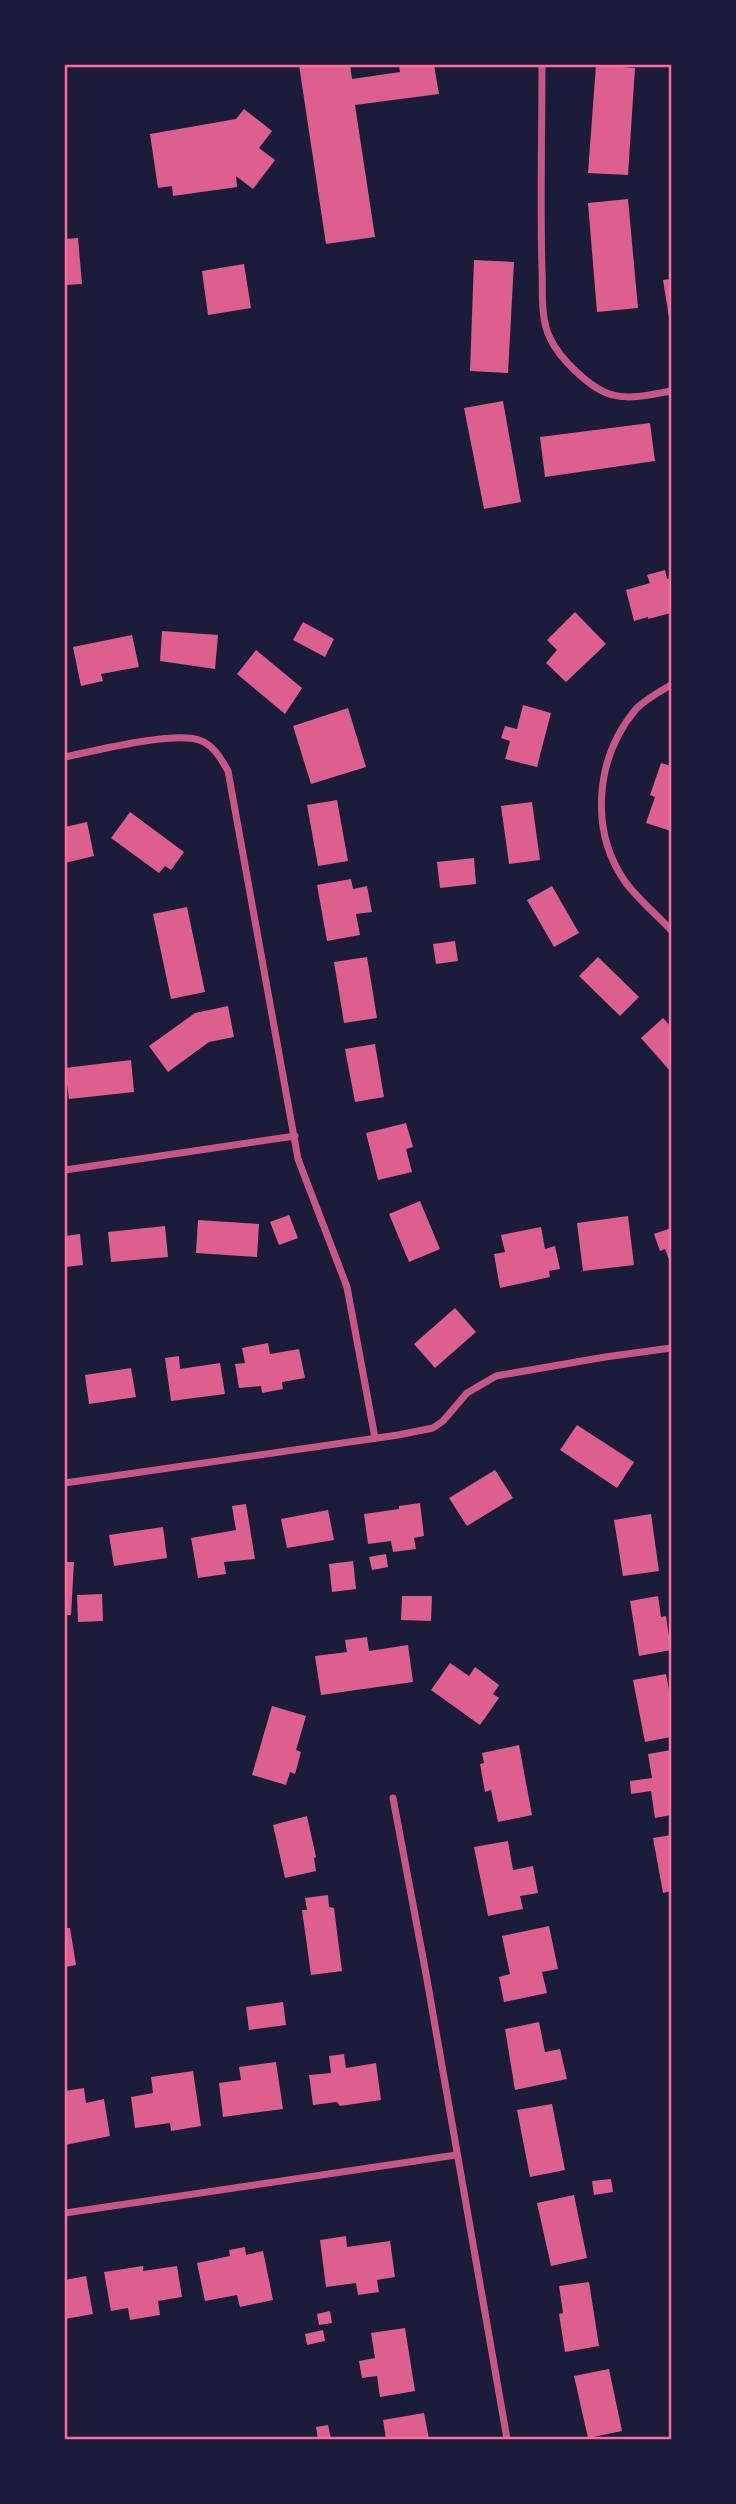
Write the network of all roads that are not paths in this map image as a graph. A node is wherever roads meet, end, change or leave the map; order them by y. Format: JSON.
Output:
{"nodes":[{"id":1,"x":542,"y":65,"type":"edge"},
{"id":2,"x":671,"y":391,"type":"edge"},
{"id":3,"x":671,"y":685,"type":"edge"},
{"id":4,"x":65,"y":757,"type":"edge"},
{"id":5,"x":671,"y":930,"type":"edge"},
{"id":6,"x":295,"y":1136,"type":"junction"},
{"id":7,"x":65,"y":1170,"type":"edge"},
{"id":8,"x":671,"y":1348,"type":"edge"},
{"id":9,"x":375,"y":1437,"type":"junction"},
{"id":10,"x":65,"y":1483,"type":"edge"},
{"id":11,"x":393,"y":1798,"type":"dead end"},
{"id":12,"x":456,"y":2155,"type":"junction"},
{"id":13,"x":65,"y":2213,"type":"edge"},
{"id":14,"x":507,"y":2439,"type":"edge"}],
"edges":[{"from":1,"to":2,"type":"street"},
{"from":3,"to":5,"type":"street"},
{"from":4,"to":6,"type":"street"},
{"from":6,"to":7,"type":"street"},
{"from":6,"to":9,"type":"street"},
{"from":8,"to":9,"type":"street"},
{"from":9,"to":10,"type":"street"},
{"from":11,"to":12,"type":"street"},
{"from":12,"to":13,"type":"street"},
{"from":12,"to":14,"type":"street"}]}
